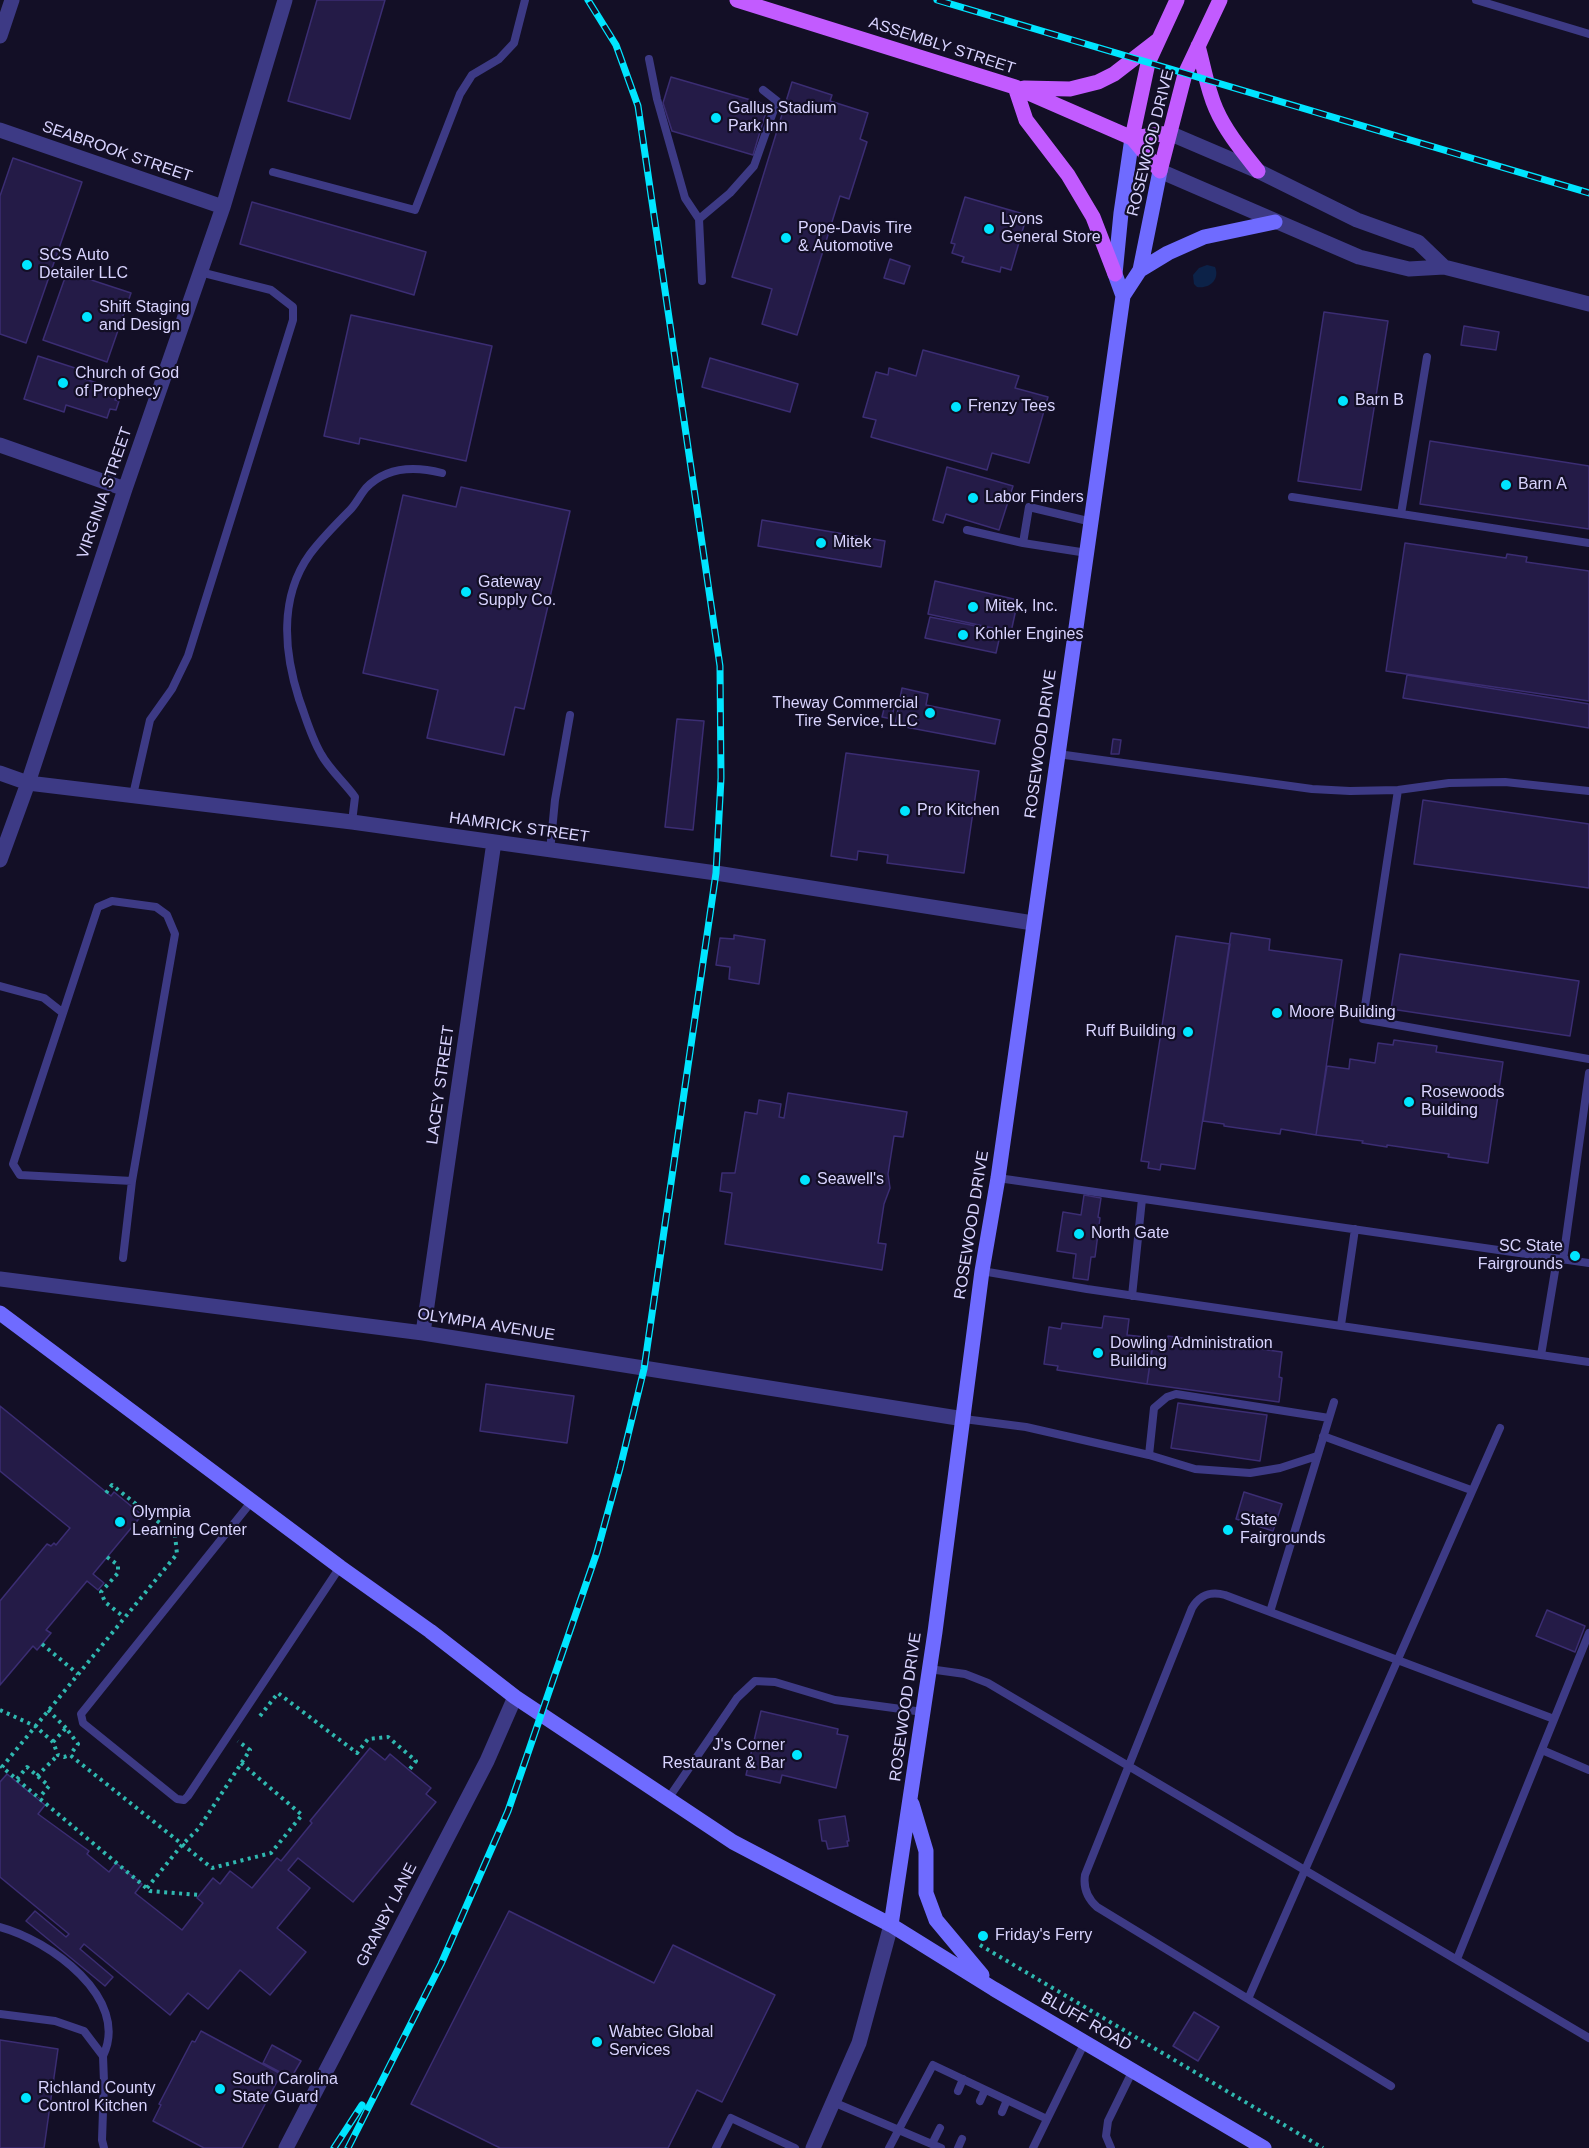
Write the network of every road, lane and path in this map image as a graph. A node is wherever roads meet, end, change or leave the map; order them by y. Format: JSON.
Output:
{"nodes":[{"id":1,"x":12,"y":0,"type":"edge"},
{"id":2,"x":285,"y":0,"type":"edge"},
{"id":3,"x":525,"y":0,"type":"edge"},
{"id":4,"x":737,"y":0,"type":"edge"},
{"id":5,"x":1177,"y":0,"type":"edge"},
{"id":6,"x":1220,"y":0,"type":"edge"},
{"id":7,"x":1476,"y":0,"type":"edge"},
{"id":8,"x":1589,"y":34,"type":"edge"},
{"id":9,"x":0,"y":36,"type":"edge"},
{"id":10,"x":1158,"y":40,"type":"junction"},
{"id":11,"x":1198,"y":46,"type":"junction"},
{"id":12,"x":649,"y":59,"type":"dead end"},
{"id":13,"x":1015,"y":87,"type":"junction"},
{"id":14,"x":763,"y":90,"type":"dead end"},
{"id":15,"x":0,"y":130,"type":"edge"},
{"id":16,"x":1169,"y":133,"type":"junction"},
{"id":17,"x":1132,"y":138,"type":"junction"},
{"id":18,"x":1160,"y":171,"type":"junction"},
{"id":19,"x":1258,"y":171,"type":"junction"},
{"id":20,"x":273,"y":172,"type":"dead end"},
{"id":21,"x":223,"y":207,"type":"junction"},
{"id":22,"x":699,"y":219,"type":"junction"},
{"id":23,"x":1275,"y":222,"type":"junction"},
{"id":24,"x":1444,"y":267,"type":"junction"},
{"id":25,"x":1140,"y":270,"type":"junction"},
{"id":26,"x":200,"y":272,"type":"junction"},
{"id":27,"x":1115,"y":274,"type":"junction"},
{"id":28,"x":702,"y":281,"type":"dead end"},
{"id":29,"x":1123,"y":297,"type":"junction"},
{"id":30,"x":1589,"y":304,"type":"edge"},
{"id":31,"x":1427,"y":357,"type":"dead end"},
{"id":32,"x":0,"y":445,"type":"edge"},
{"id":33,"x":442,"y":473,"type":"dead end"},
{"id":34,"x":124,"y":489,"type":"junction"},
{"id":35,"x":1292,"y":497,"type":"dead end"},
{"id":36,"x":1401,"y":514,"type":"junction"},
{"id":37,"x":1092,"y":522,"type":"junction"},
{"id":38,"x":967,"y":530,"type":"dead end"},
{"id":39,"x":1023,"y":543,"type":"junction"},
{"id":40,"x":1589,"y":543,"type":"edge"},
{"id":41,"x":1087,"y":554,"type":"junction"},
{"id":42,"x":570,"y":715,"type":"dead end"},
{"id":43,"x":1058,"y":754,"type":"junction"},
{"id":44,"x":0,"y":773,"type":"edge"},
{"id":45,"x":28,"y":783,"type":"junction"},
{"id":46,"x":1398,"y":789,"type":"junction"},
{"id":47,"x":1589,"y":791,"type":"edge"},
{"id":48,"x":133,"y":795,"type":"junction"},
{"id":49,"x":352,"y":822,"type":"junction"},
{"id":50,"x":494,"y":842,"type":"junction"},
{"id":51,"x":550,"y":851,"type":"junction"},
{"id":52,"x":0,"y":860,"type":"edge"},
{"id":53,"x":1033,"y":923,"type":"junction"},
{"id":54,"x":0,"y":986,"type":"edge"},
{"id":55,"x":63,"y":1013,"type":"junction"},
{"id":56,"x":1589,"y":1059,"type":"edge"},
{"id":57,"x":1589,"y":1072,"type":"edge"},
{"id":58,"x":1585,"y":1129,"type":"edge"},
{"id":59,"x":998,"y":1178,"type":"junction"},
{"id":60,"x":132,"y":1182,"type":"junction"},
{"id":61,"x":1142,"y":1199,"type":"junction"},
{"id":62,"x":1355,"y":1229,"type":"junction"},
{"id":63,"x":123,"y":1258,"type":"dead end"},
{"id":64,"x":1560,"y":1259,"type":"junction"},
{"id":65,"x":1589,"y":1263,"type":"edge"},
{"id":66,"x":982,"y":1271,"type":"junction"},
{"id":67,"x":0,"y":1279,"type":"edge"},
{"id":68,"x":1132,"y":1296,"type":"junction"},
{"id":69,"x":0,"y":1313,"type":"edge"},
{"id":70,"x":1341,"y":1325,"type":"junction"},
{"id":71,"x":423,"y":1333,"type":"junction"},
{"id":72,"x":1541,"y":1355,"type":"junction"},
{"id":73,"x":1589,"y":1362,"type":"edge"},
{"id":74,"x":1334,"y":1402,"type":"dead end"},
{"id":75,"x":1329,"y":1418,"type":"junction"},
{"id":76,"x":964,"y":1419,"type":"junction"},
{"id":77,"x":1500,"y":1428,"type":"dead end"},
{"id":78,"x":1323,"y":1436,"type":"junction"},
{"id":79,"x":1149,"y":1455,"type":"junction"},
{"id":80,"x":1317,"y":1456,"type":"junction"},
{"id":81,"x":1471,"y":1490,"type":"junction"},
{"id":82,"x":252,"y":1501,"type":"junction"},
{"id":83,"x":107,"y":1557,"type":"dead end"},
{"id":84,"x":340,"y":1567,"type":"junction"},
{"id":85,"x":1270,"y":1612,"type":"junction"},
{"id":86,"x":124,"y":1617,"type":"dead end"},
{"id":87,"x":1589,"y":1633,"type":"edge"},
{"id":88,"x":42,"y":1644,"type":"dead end"},
{"id":89,"x":1397,"y":1660,"type":"junction"},
{"id":90,"x":929,"y":1669,"type":"junction"},
{"id":91,"x":78,"y":1674,"type":"dead end"},
{"id":92,"x":515,"y":1697,"type":"junction"},
{"id":93,"x":48,"y":1710,"type":"dead end"},
{"id":94,"x":923,"y":1712,"type":"junction"},
{"id":95,"x":258,"y":1718,"type":"dead end"},
{"id":96,"x":1554,"y":1719,"type":"junction"},
{"id":97,"x":66,"y":1728,"type":"junction"},
{"id":98,"x":246,"y":1734,"type":"dead end"},
{"id":99,"x":228,"y":1735,"type":"junction"},
{"id":100,"x":239,"y":1742,"type":"junction"},
{"id":101,"x":53,"y":1743,"type":"dead end"},
{"id":102,"x":1542,"y":1750,"type":"junction"},
{"id":103,"x":58,"y":1755,"type":"dead end"},
{"id":104,"x":70,"y":1755,"type":"dead end"},
{"id":105,"x":1129,"y":1766,"type":"junction"},
{"id":106,"x":409,"y":1770,"type":"dead end"},
{"id":107,"x":1589,"y":1770,"type":"edge"},
{"id":108,"x":37,"y":1776,"type":"junction"},
{"id":109,"x":17,"y":1779,"type":"dead end"},
{"id":110,"x":39,"y":1798,"type":"dead end"},
{"id":111,"x":911,"y":1798,"type":"junction"},
{"id":112,"x":668,"y":1799,"type":"junction"},
{"id":113,"x":1305,"y":1870,"type":"junction"},
{"id":114,"x":147,"y":1888,"type":"dead end"},
{"id":115,"x":891,"y":1925,"type":"junction"},
{"id":116,"x":0,"y":1927,"type":"edge"},
{"id":117,"x":976,"y":1943,"type":"dead end"},
{"id":118,"x":1457,"y":1959,"type":"junction"},
{"id":119,"x":994,"y":1989,"type":"junction"},
{"id":120,"x":1248,"y":1999,"type":"junction"},
{"id":121,"x":0,"y":2014,"type":"edge"},
{"id":122,"x":1589,"y":2038,"type":"edge"},
{"id":123,"x":1085,"y":2042,"type":"junction"},
{"id":124,"x":103,"y":2056,"type":"junction"},
{"id":125,"x":1133,"y":2070,"type":"junction"},
{"id":126,"x":963,"y":2079,"type":"junction"},
{"id":127,"x":1391,"y":2086,"type":"dead end"},
{"id":128,"x":985,"y":2090,"type":"junction"},
{"id":129,"x":958,"y":2091,"type":"dead end"},
{"id":130,"x":1007,"y":2100,"type":"junction"},
{"id":131,"x":833,"y":2102,"type":"junction"},
{"id":132,"x":980,"y":2102,"type":"dead end"},
{"id":133,"x":1002,"y":2112,"type":"dead end"},
{"id":134,"x":1047,"y":2119,"type":"junction"},
{"id":135,"x":940,"y":2128,"type":"dead end"},
{"id":136,"x":898,"y":2130,"type":"junction"},
{"id":137,"x":962,"y":2139,"type":"dead end"},
{"id":138,"x":936,"y":2146,"type":"edge"},
{"id":139,"x":104,"y":2148,"type":"edge"},
{"id":140,"x":286,"y":2148,"type":"edge"},
{"id":141,"x":716,"y":2148,"type":"edge"},
{"id":142,"x":795,"y":2148,"type":"edge"},
{"id":143,"x":813,"y":2148,"type":"edge"},
{"id":144,"x":889,"y":2148,"type":"edge"},
{"id":145,"x":958,"y":2148,"type":"edge"},
{"id":146,"x":1033,"y":2148,"type":"edge"},
{"id":147,"x":1111,"y":2148,"type":"edge"},
{"id":148,"x":1264,"y":2148,"type":"edge"},
{"id":149,"x":1323,"y":2148,"type":"edge"}],
"edges":[{"from":1,"to":9,"type":"street"},
{"from":2,"to":21,"type":"street","name":"VIRGINIA STREET"},
{"from":3,"to":20,"type":"lane"},
{"from":4,"to":13,"type":"main road","name":"ASSEMBLY STREET"},
{"from":5,"to":10,"type":"main road","name":"ROSEWOOD DRIVE"},
{"from":6,"to":11,"type":"main road","name":"ROSEWOOD DRIVE"},
{"from":7,"to":8,"type":"lane"},
{"from":10,"to":13,"type":"main road"},
{"from":10,"to":17,"type":"main road","name":"ROSEWOOD DRIVE"},
{"from":11,"to":16,"type":"main road","name":"ROSEWOOD DRIVE"},
{"from":11,"to":19,"type":"main road"},
{"from":12,"to":22,"type":"lane"},
{"from":13,"to":17,"type":"main road","name":"ASSEMBLY STREET"},
{"from":13,"to":27,"type":"main road"},
{"from":14,"to":22,"type":"lane"},
{"from":15,"to":21,"type":"street","name":"SEABROOK STREET"},
{"from":16,"to":17,"type":"main road"},
{"from":16,"to":18,"type":"main road","name":"ROSEWOOD DRIVE"},
{"from":16,"to":19,"type":"street"},
{"from":17,"to":18,"type":"main road","name":"ASSEMBLY STREET"},
{"from":17,"to":27,"type":"main road","name":"ROSEWOOD DRIVE"},
{"from":18,"to":23,"type":"street"},
{"from":18,"to":25,"type":"main road","name":"ROSEWOOD DRIVE"},
{"from":19,"to":24,"type":"street"},
{"from":21,"to":26,"type":"street","name":"VIRGINIA STREET"},
{"from":22,"to":28,"type":"lane"},
{"from":23,"to":24,"type":"street"},
{"from":23,"to":25,"type":"main road"},
{"from":24,"to":30,"type":"street"},
{"from":25,"to":29,"type":"main road","name":"ROSEWOOD DRIVE"},
{"from":26,"to":34,"type":"street","name":"VIRGINIA STREET"},
{"from":26,"to":48,"type":"lane"},
{"from":27,"to":29,"type":"main road","name":"ROSEWOOD DRIVE"},
{"from":29,"to":37,"type":"main road","name":"ROSEWOOD DRIVE"},
{"from":31,"to":36,"type":"lane"},
{"from":32,"to":34,"type":"street"},
{"from":33,"to":49,"type":"lane"},
{"from":34,"to":45,"type":"street","name":"VIRGINIA STREET"},
{"from":35,"to":36,"type":"lane"},
{"from":36,"to":40,"type":"lane"},
{"from":37,"to":39,"type":"lane"},
{"from":37,"to":41,"type":"main road","name":"ROSEWOOD DRIVE"},
{"from":38,"to":39,"type":"lane"},
{"from":39,"to":41,"type":"lane"},
{"from":41,"to":43,"type":"main road","name":"ROSEWOOD DRIVE"},
{"from":42,"to":51,"type":"lane"},
{"from":43,"to":46,"type":"lane"},
{"from":43,"to":53,"type":"main road","name":"ROSEWOOD DRIVE"},
{"from":44,"to":45,"type":"street","name":"HAMRICK STREET"},
{"from":45,"to":48,"type":"street","name":"HAMRICK STREET"},
{"from":45,"to":52,"type":"street","name":"VIRGINIA STREET"},
{"from":46,"to":47,"type":"lane"},
{"from":46,"to":56,"type":"lane"},
{"from":48,"to":49,"type":"street","name":"HAMRICK STREET"},
{"from":49,"to":50,"type":"street","name":"HAMRICK STREET"},
{"from":50,"to":51,"type":"street","name":"HAMRICK STREET"},
{"from":50,"to":71,"type":"street","name":"LACEY STREET"},
{"from":51,"to":53,"type":"street","name":"HAMRICK STREET"},
{"from":53,"to":59,"type":"main road","name":"ROSEWOOD DRIVE"},
{"from":54,"to":55,"type":"lane"},
{"from":55,"to":60,"type":"lane"},
{"from":55,"to":60,"type":"lane"},
{"from":57,"to":58,"type":"lane"},
{"from":58,"to":64,"type":"lane"},
{"from":59,"to":61,"type":"lane"},
{"from":59,"to":66,"type":"main road","name":"ROSEWOOD DRIVE"},
{"from":60,"to":63,"type":"lane"},
{"from":61,"to":62,"type":"lane"},
{"from":61,"to":68,"type":"lane"},
{"from":62,"to":64,"type":"lane"},
{"from":62,"to":70,"type":"lane"},
{"from":64,"to":65,"type":"lane"},
{"from":64,"to":72,"type":"lane"},
{"from":66,"to":68,"type":"lane"},
{"from":66,"to":76,"type":"main road","name":"ROSEWOOD DRIVE"},
{"from":67,"to":71,"type":"street","name":"OLYMPIA AVENUE"},
{"from":68,"to":70,"type":"lane"},
{"from":69,"to":82,"type":"main road","name":"BLUFF ROAD"},
{"from":70,"to":72,"type":"lane"},
{"from":71,"to":76,"type":"street","name":"OLYMPIA AVENUE"},
{"from":72,"to":73,"type":"lane"},
{"from":74,"to":75,"type":"lane"},
{"from":75,"to":78,"type":"lane"},
{"from":75,"to":79,"type":"lane"},
{"from":76,"to":79,"type":"lane"},
{"from":76,"to":90,"type":"main road","name":"ROSEWOOD DRIVE"},
{"from":77,"to":81,"type":"lane"},
{"from":78,"to":80,"type":"lane"},
{"from":78,"to":81,"type":"lane"},
{"from":79,"to":80,"type":"lane"},
{"from":80,"to":85,"type":"lane"},
{"from":81,"to":89,"type":"lane"},
{"from":82,"to":84,"type":"main road","name":"BLUFF ROAD"},
{"from":82,"to":99,"type":"lane"},
{"from":83,"to":86,"type":"path"},
{"from":84,"to":92,"type":"main road","name":"BLUFF ROAD"},
{"from":84,"to":99,"type":"lane"},
{"from":85,"to":89,"type":"lane"},
{"from":85,"to":105,"type":"lane"},
{"from":87,"to":96,"type":"lane"},
{"from":88,"to":91,"type":"path"},
{"from":89,"to":96,"type":"lane"},
{"from":89,"to":113,"type":"lane"},
{"from":90,"to":94,"type":"main road","name":"ROSEWOOD DRIVE"},
{"from":90,"to":105,"type":"lane"},
{"from":92,"to":112,"type":"main road","name":"BLUFF ROAD"},
{"from":92,"to":140,"type":"street","name":"GRANBY LANE"},
{"from":93,"to":97,"type":"path"},
{"from":94,"to":111,"type":"main road","name":"ROSEWOOD DRIVE"},
{"from":94,"to":112,"type":"lane"},
{"from":95,"to":106,"type":"path"},
{"from":96,"to":102,"type":"lane"},
{"from":97,"to":101,"type":"path"},
{"from":97,"to":104,"type":"path"},
{"from":98,"to":100,"type":"path"},
{"from":99,"to":100,"type":"path"},
{"from":100,"to":114,"type":"path"},
{"from":102,"to":107,"type":"lane"},
{"from":102,"to":118,"type":"lane"},
{"from":103,"to":108,"type":"path"},
{"from":105,"to":113,"type":"lane"},
{"from":105,"to":120,"type":"lane"},
{"from":108,"to":109,"type":"path"},
{"from":108,"to":110,"type":"path"},
{"from":111,"to":115,"type":"main road","name":"ROSEWOOD DRIVE"},
{"from":111,"to":119,"type":"main road"},
{"from":112,"to":115,"type":"main road","name":"BLUFF ROAD"},
{"from":113,"to":118,"type":"lane"},
{"from":113,"to":120,"type":"lane"},
{"from":115,"to":119,"type":"main road","name":"BLUFF ROAD"},
{"from":115,"to":131,"type":"street","name":"ROSEWOOD DRIVE"},
{"from":116,"to":124,"type":"lane"},
{"from":117,"to":149,"type":"path"},
{"from":118,"to":122,"type":"lane"},
{"from":119,"to":123,"type":"main road","name":"BLUFF ROAD"},
{"from":120,"to":127,"type":"lane"},
{"from":121,"to":124,"type":"lane"},
{"from":123,"to":125,"type":"main road","name":"BLUFF ROAD"},
{"from":123,"to":134,"type":"lane"},
{"from":124,"to":139,"type":"lane"},
{"from":125,"to":147,"type":"lane"},
{"from":125,"to":148,"type":"main road","name":"BLUFF ROAD"},
{"from":126,"to":128,"type":"lane"},
{"from":126,"to":129,"type":"lane"},
{"from":126,"to":136,"type":"lane"},
{"from":128,"to":130,"type":"lane"},
{"from":128,"to":132,"type":"lane"},
{"from":130,"to":133,"type":"lane"},
{"from":130,"to":134,"type":"lane"},
{"from":131,"to":136,"type":"lane"},
{"from":131,"to":143,"type":"street","name":"ROSEWOOD DRIVE"},
{"from":134,"to":146,"type":"lane"},
{"from":135,"to":138,"type":"lane"},
{"from":136,"to":138,"type":"lane"},
{"from":136,"to":144,"type":"lane"},
{"from":137,"to":145,"type":"lane"},
{"from":141,"to":142,"type":"lane"}]}
